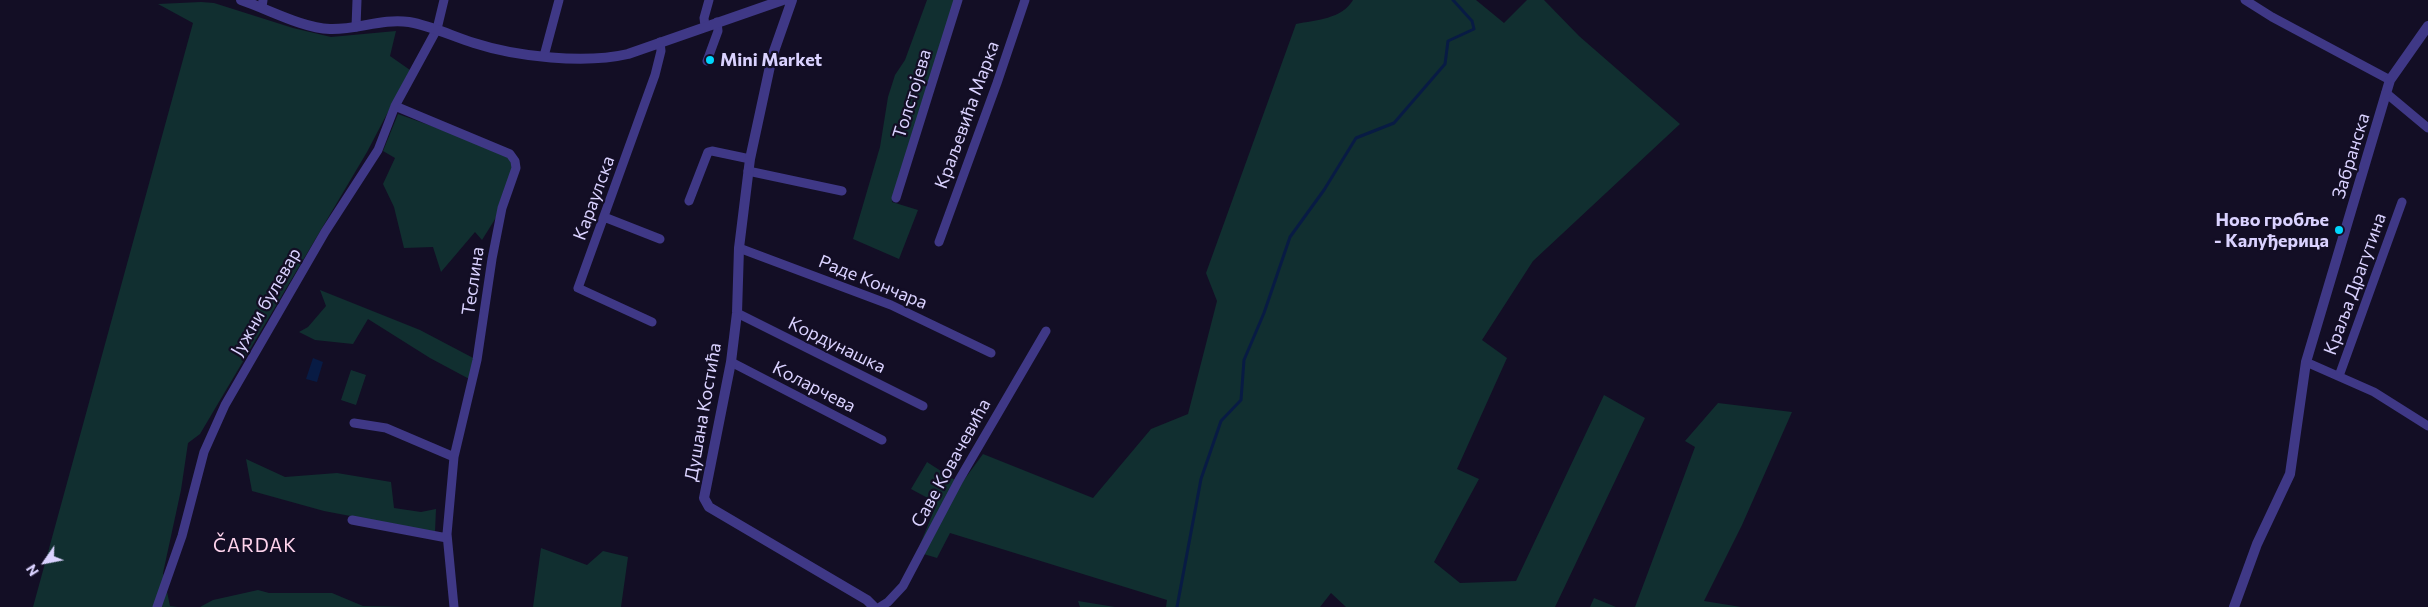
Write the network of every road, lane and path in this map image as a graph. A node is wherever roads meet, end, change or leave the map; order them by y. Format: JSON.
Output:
{"nodes":[{"id":1,"x":240,"y":0,"type":"edge"},
{"id":2,"x":357,"y":0,"type":"edge"},
{"id":3,"x":444,"y":0,"type":"edge"},
{"id":4,"x":559,"y":0,"type":"edge"},
{"id":5,"x":708,"y":0,"type":"edge"},
{"id":6,"x":782,"y":0,"type":"edge"},
{"id":7,"x":792,"y":0,"type":"edge"},
{"id":8,"x":958,"y":0,"type":"edge"},
{"id":9,"x":1025,"y":0,"type":"edge"},
{"id":10,"x":2245,"y":0,"type":"edge"},
{"id":11,"x":262,"y":4,"type":"edge"},
{"id":12,"x":717,"y":22,"type":"junction"},
{"id":13,"x":356,"y":26,"type":"junction"},
{"id":14,"x":705,"y":26,"type":"junction"},
{"id":15,"x":2428,"y":26,"type":"edge"},
{"id":16,"x":437,"y":29,"type":"junction"},
{"id":17,"x":2425,"y":38,"type":"edge"},
{"id":18,"x":660,"y":42,"type":"junction"},
{"id":19,"x":544,"y":56,"type":"junction"},
{"id":20,"x":707,"y":62,"type":"dead end"},
{"id":21,"x":2390,"y":80,"type":"junction"},
{"id":22,"x":2386,"y":93,"type":"junction"},
{"id":23,"x":395,"y":106,"type":"junction"},
{"id":24,"x":2428,"y":128,"type":"edge"},
{"id":25,"x":750,"y":159,"type":"junction"},
{"id":26,"x":748,"y":171,"type":"junction"},
{"id":27,"x":842,"y":191,"type":"dead end"},
{"id":28,"x":896,"y":198,"type":"dead end"},
{"id":29,"x":689,"y":201,"type":"dead end"},
{"id":30,"x":2402,"y":202,"type":"dead end"},
{"id":31,"x":604,"y":218,"type":"junction"},
{"id":32,"x":660,"y":240,"type":"dead end"},
{"id":33,"x":939,"y":242,"type":"dead end"},
{"id":34,"x":739,"y":248,"type":"junction"},
{"id":35,"x":737,"y":313,"type":"junction"},
{"id":36,"x":652,"y":322,"type":"dead end"},
{"id":37,"x":1046,"y":331,"type":"dead end"},
{"id":38,"x":991,"y":353,"type":"dead end"},
{"id":39,"x":731,"y":362,"type":"junction"},
{"id":40,"x":2306,"y":362,"type":"junction"},
{"id":41,"x":2339,"y":376,"type":"junction"},
{"id":42,"x":923,"y":406,"type":"dead end"},
{"id":43,"x":354,"y":423,"type":"dead end"},
{"id":44,"x":2428,"y":426,"type":"edge"},
{"id":45,"x":882,"y":440,"type":"dead end"},
{"id":46,"x":454,"y":457,"type":"junction"},
{"id":47,"x":352,"y":520,"type":"dead end"},
{"id":48,"x":447,"y":538,"type":"junction"},
{"id":49,"x":157,"y":607,"type":"edge"},
{"id":50,"x":454,"y":607,"type":"edge"},
{"id":51,"x":874,"y":607,"type":"edge"},
{"id":52,"x":880,"y":607,"type":"edge"},
{"id":53,"x":2234,"y":607,"type":"edge"}],
"edges":[{"from":1,"to":11,"type":"street"},
{"from":2,"to":13,"type":"street"},
{"from":3,"to":16,"type":"street","name":"Јужни булевар"},
{"from":4,"to":19,"type":"street"},
{"from":5,"to":14,"type":"street"},
{"from":6,"to":12,"type":"street"},
{"from":7,"to":25,"type":"street","name":"Душана Костића"},
{"from":8,"to":28,"type":"street","name":"Толстојева"},
{"from":9,"to":33,"type":"street","name":"Краљевића Марка"},
{"from":10,"to":21,"type":"street"},
{"from":11,"to":13,"type":"street"},
{"from":12,"to":14,"type":"street"},
{"from":12,"to":20,"type":"street"},
{"from":13,"to":16,"type":"street"},
{"from":14,"to":18,"type":"street"},
{"from":15,"to":17,"type":"street","name":"Забранска"},
{"from":16,"to":19,"type":"street"},
{"from":16,"to":23,"type":"street","name":"Јужни булевар"},
{"from":17,"to":21,"type":"street","name":"Забранска"},
{"from":18,"to":19,"type":"street"},
{"from":18,"to":31,"type":"street","name":"Караулска"},
{"from":21,"to":22,"type":"street","name":"Забранска"},
{"from":22,"to":24,"type":"street"},
{"from":22,"to":40,"type":"street","name":"Забранска"},
{"from":23,"to":46,"type":"street","name":"Теслина"},
{"from":23,"to":49,"type":"street","name":"Јужни булевар"},
{"from":25,"to":26,"type":"street","name":"Душана Костића"},
{"from":25,"to":29,"type":"street"},
{"from":26,"to":27,"type":"street"},
{"from":26,"to":34,"type":"street","name":"Душана Костића"},
{"from":30,"to":41,"type":"street","name":"Краља Драгутина"},
{"from":31,"to":32,"type":"street"},
{"from":31,"to":36,"type":"street","name":"Караулска"},
{"from":34,"to":35,"type":"street","name":"Душана Костића"},
{"from":34,"to":38,"type":"street","name":"Раде Кончара"},
{"from":35,"to":39,"type":"street","name":"Душана Костића"},
{"from":35,"to":42,"type":"street","name":"Кордунашка"},
{"from":37,"to":52,"type":"street","name":"Саве Ковачевића"},
{"from":39,"to":45,"type":"street","name":"Коларчева"},
{"from":39,"to":51,"type":"street","name":"Душана Костића"},
{"from":40,"to":41,"type":"street"},
{"from":40,"to":53,"type":"street","name":"Забранска"},
{"from":41,"to":44,"type":"street"},
{"from":43,"to":46,"type":"street"},
{"from":46,"to":48,"type":"street","name":"Теслина"},
{"from":47,"to":48,"type":"street"},
{"from":48,"to":50,"type":"street","name":"Теслина"}]}
